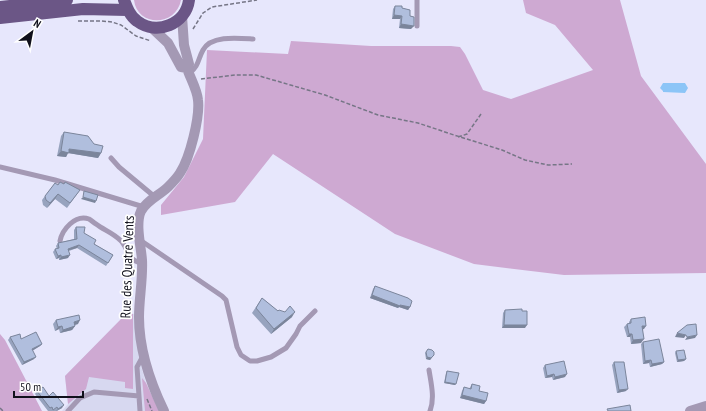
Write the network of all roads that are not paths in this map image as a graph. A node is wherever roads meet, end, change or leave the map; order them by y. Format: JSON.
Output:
{"nodes":[{"id":1,"x":67,"y":0,"type":"edge"},
{"id":2,"x":417,"y":0,"type":"edge"},
{"id":3,"x":192,"y":1,"type":"edge"},
{"id":4,"x":126,"y":5,"type":"edge"},
{"id":5,"x":0,"y":7,"type":"edge"},
{"id":6,"x":182,"y":16,"type":"junction"},
{"id":7,"x":0,"y":18,"type":"edge"},
{"id":8,"x":418,"y":26,"type":"dead end"},
{"id":9,"x":151,"y":27,"type":"junction"},
{"id":10,"x":253,"y":39,"type":"dead end"},
{"id":11,"x":189,"y":75,"type":"junction"},
{"id":12,"x":111,"y":158,"type":"dead end"},
{"id":13,"x":0,"y":167,"type":"edge"},
{"id":14,"x":155,"y":198,"type":"junction"},
{"id":15,"x":144,"y":207,"type":"junction"},
{"id":16,"x":140,"y":239,"type":"junction"},
{"id":17,"x":60,"y":242,"type":"edge"},
{"id":18,"x":142,"y":263,"type":"junction"},
{"id":19,"x":315,"y":311,"type":"dead end"},
{"id":20,"x":143,"y":356,"type":"junction"},
{"id":21,"x":429,"y":370,"type":"dead end"},
{"id":22,"x":139,"y":396,"type":"junction"},
{"id":23,"x":706,"y":406,"type":"edge"},
{"id":24,"x":68,"y":411,"type":"edge"},
{"id":25,"x":140,"y":411,"type":"edge"},
{"id":26,"x":164,"y":411,"type":"edge"},
{"id":27,"x":430,"y":411,"type":"edge"},
{"id":28,"x":690,"y":411,"type":"edge"}],
"edges":[{"from":1,"to":5,"type":"main road"},
{"from":2,"to":8,"type":"lane"},
{"from":3,"to":6,"type":"main road"},
{"from":4,"to":7,"type":"main road"},
{"from":4,"to":9,"type":"main road"},
{"from":6,"to":9,"type":"main road"},
{"from":6,"to":11,"type":"street","name":"Rue des Quatre Vents"},
{"from":9,"to":11,"type":"street","name":"Rue des Quatre Vents"},
{"from":10,"to":11,"type":"lane"},
{"from":11,"to":14,"type":"street","name":"Rue des Quatre Vents"},
{"from":12,"to":14,"type":"lane"},
{"from":13,"to":15,"type":"lane"},
{"from":14,"to":15,"type":"street","name":"Rue des Quatre Vents"},
{"from":15,"to":16,"type":"street","name":"Rue des Quatre Vents"},
{"from":16,"to":18,"type":"street","name":"Rue des Quatre Vents"},
{"from":16,"to":19,"type":"lane"},
{"from":17,"to":18,"type":"lane"},
{"from":18,"to":20,"type":"street","name":"Rue des Quatre Vents"},
{"from":20,"to":22,"type":"lane"},
{"from":20,"to":26,"type":"street","name":"Rue des Quatre Vents"},
{"from":21,"to":27,"type":"lane"},
{"from":22,"to":24,"type":"lane"},
{"from":22,"to":25,"type":"lane"},
{"from":23,"to":28,"type":"street"}]}
